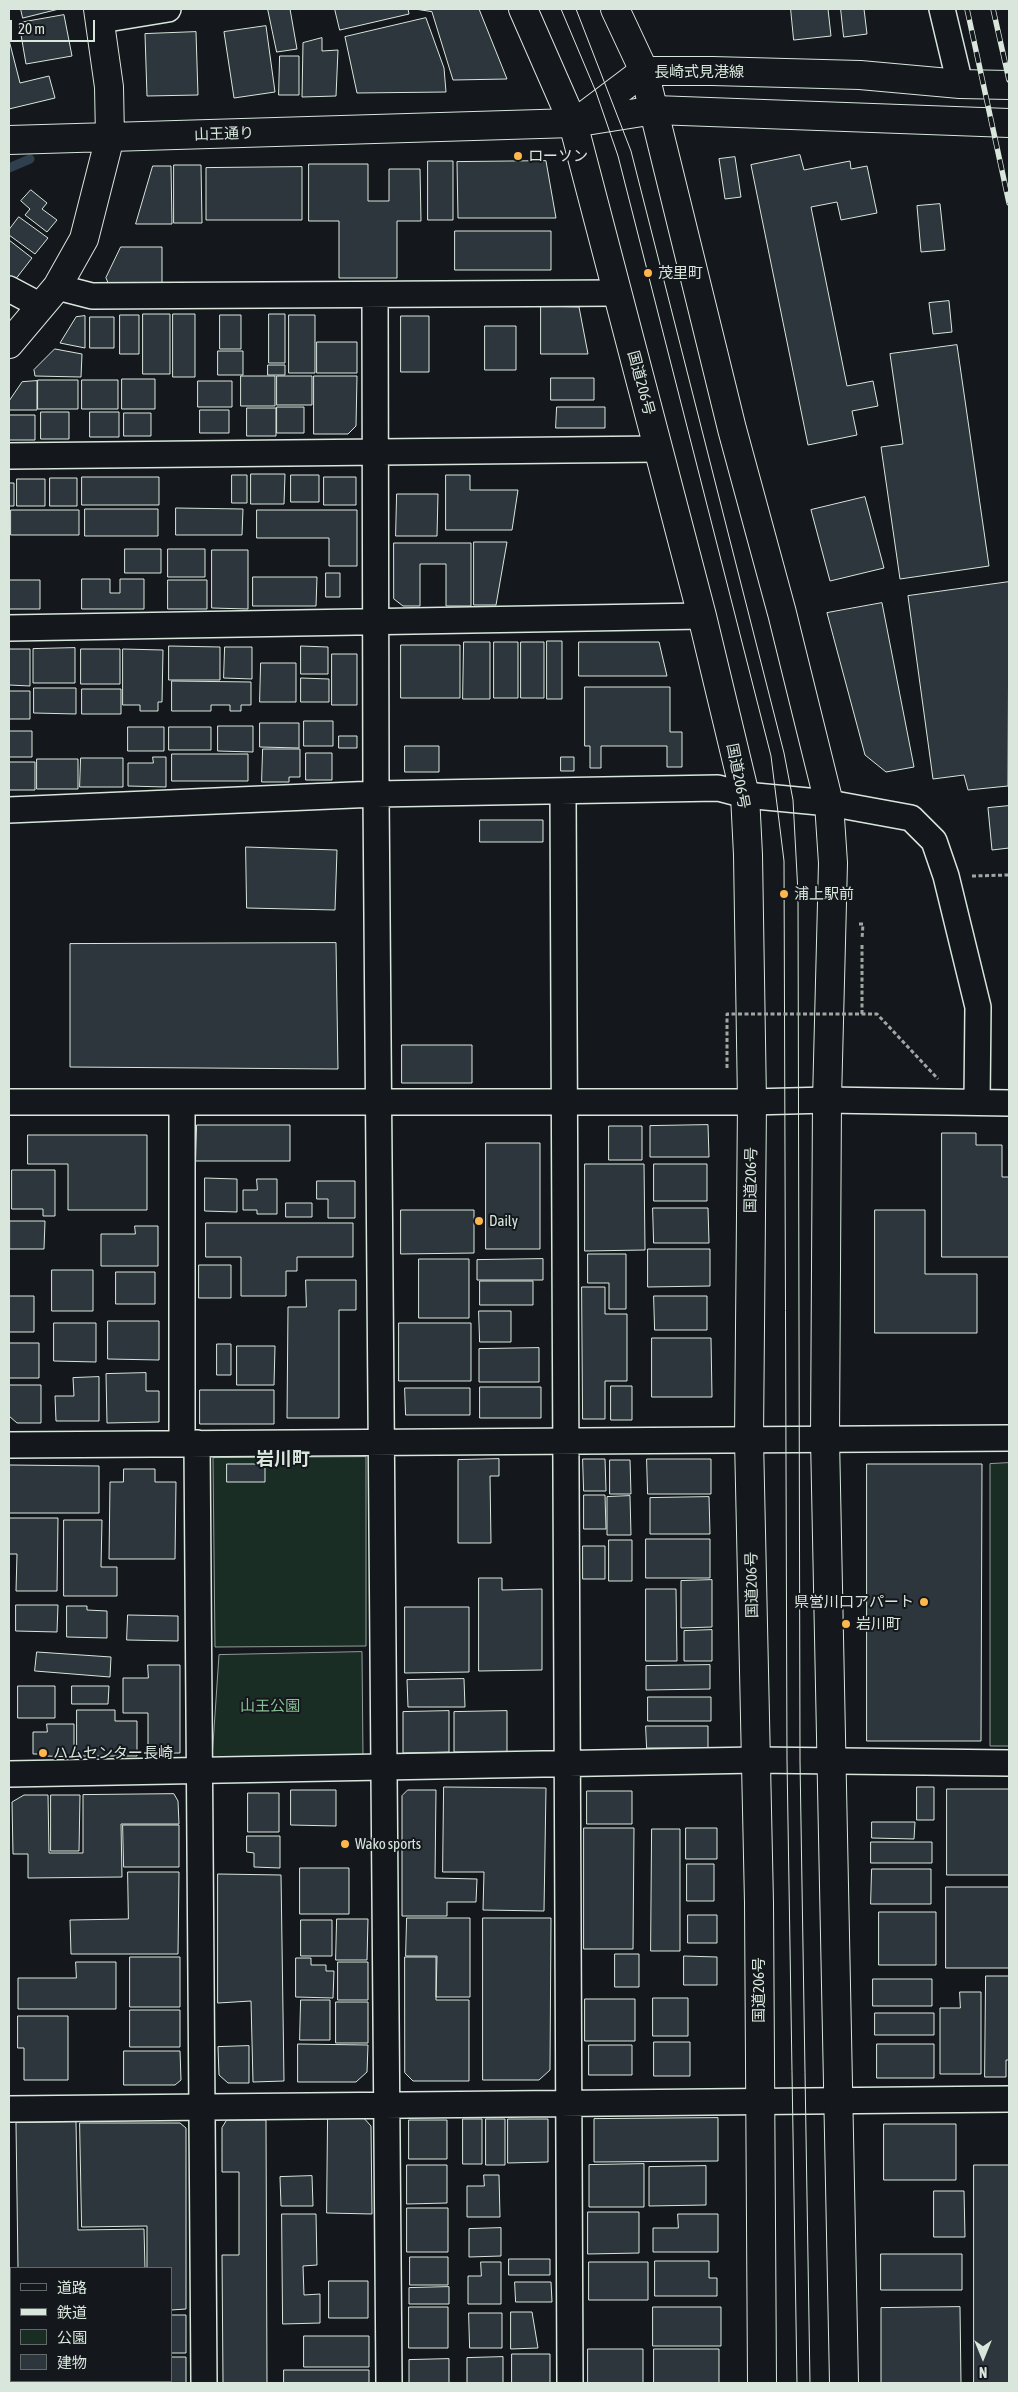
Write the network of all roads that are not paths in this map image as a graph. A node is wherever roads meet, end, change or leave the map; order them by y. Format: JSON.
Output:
{"nodes":[{"id":1,"x":168,"y":9,"type":"edge"},
{"id":2,"x":523,"y":9,"type":"edge"},
{"id":3,"x":615,"y":9,"type":"edge"},
{"id":4,"x":942,"y":9,"type":"edge"},
{"id":5,"x":100,"y":14,"type":"edge"},
{"id":6,"x":644,"y":71,"type":"junction"},
{"id":7,"x":960,"y":84,"type":"junction"},
{"id":8,"x":1009,"y":85,"type":"edge"},
{"id":9,"x":655,"y":110,"type":"junction"},
{"id":10,"x":573,"y":123,"type":"junction"},
{"id":11,"x":1009,"y":123,"type":"edge"},
{"id":12,"x":110,"y":138,"type":"junction"},
{"id":13,"x":9,"y":140,"type":"edge"},
{"id":14,"x":9,"y":288,"type":"edge"},
{"id":15,"x":617,"y":293,"type":"junction"},
{"id":16,"x":375,"y":295,"type":"junction"},
{"id":17,"x":49,"y":297,"type":"junction"},
{"id":18,"x":9,"y":344,"type":"edge"},
{"id":19,"x":658,"y":449,"type":"junction"},
{"id":20,"x":375,"y":453,"type":"junction"},
{"id":21,"x":9,"y":456,"type":"edge"},
{"id":22,"x":702,"y":616,"type":"junction"},
{"id":23,"x":377,"y":623,"type":"junction"},
{"id":24,"x":9,"y":628,"type":"edge"},
{"id":25,"x":563,"y":791,"type":"junction"},
{"id":26,"x":376,"y":794,"type":"junction"},
{"id":27,"x":745,"y":795,"type":"junction"},
{"id":28,"x":828,"y":803,"type":"junction"},
{"id":29,"x":9,"y":810,"type":"edge"},
{"id":30,"x":826,"y":1100,"type":"junction"},
{"id":31,"x":9,"y":1102,"type":"edge"},
{"id":32,"x":182,"y":1102,"type":"junction"},
{"id":33,"x":378,"y":1102,"type":"junction"},
{"id":34,"x":564,"y":1102,"type":"junction"},
{"id":35,"x":752,"y":1102,"type":"junction"},
{"id":36,"x":977,"y":1102,"type":"junction"},
{"id":37,"x":1009,"y":1102,"type":"edge"},
{"id":38,"x":825,"y":1438,"type":"junction"},
{"id":39,"x":1009,"y":1438,"type":"edge"},
{"id":40,"x":749,"y":1439,"type":"junction"},
{"id":41,"x":566,"y":1440,"type":"junction"},
{"id":42,"x":381,"y":1442,"type":"junction"},
{"id":43,"x":190,"y":1443,"type":"junction"},
{"id":44,"x":9,"y":1445,"type":"edge"},
{"id":45,"x":756,"y":1760,"type":"junction"},
{"id":46,"x":830,"y":1761,"type":"junction"},
{"id":47,"x":1009,"y":1763,"type":"edge"},
{"id":48,"x":567,"y":1764,"type":"junction"},
{"id":49,"x":384,"y":1767,"type":"junction"},
{"id":50,"x":199,"y":1771,"type":"junction"},
{"id":51,"x":9,"y":1774,"type":"edge"},
{"id":52,"x":1009,"y":2099,"type":"edge"},
{"id":53,"x":838,"y":2100,"type":"junction"},
{"id":54,"x":759,"y":2101,"type":"junction"},
{"id":55,"x":569,"y":2103,"type":"junction"},
{"id":56,"x":387,"y":2105,"type":"junction"},
{"id":57,"x":202,"y":2106,"type":"junction"},
{"id":58,"x":9,"y":2109,"type":"edge"},
{"id":59,"x":204,"y":2383,"type":"edge"},
{"id":60,"x":389,"y":2383,"type":"edge"},
{"id":61,"x":570,"y":2383,"type":"edge"},
{"id":62,"x":762,"y":2383,"type":"edge"},
{"id":63,"x":844,"y":2383,"type":"edge"}],
"edges":[{"from":1,"to":5,"type":"street"},
{"from":2,"to":10,"type":"main road","name":"国道206号"},
{"from":3,"to":6,"type":"main road"},
{"from":4,"to":7,"type":"street"},
{"from":5,"to":12,"type":"main road"},
{"from":6,"to":7,"type":"main road","name":"長崎式見港線"},
{"from":6,"to":9,"type":"main road"},
{"from":6,"to":10,"type":"main road","name":"長崎式見港線"},
{"from":7,"to":8,"type":"main road","name":"長崎式見港線"},
{"from":9,"to":10,"type":"main road"},
{"from":9,"to":11,"type":"main road"},
{"from":9,"to":28,"type":"main road"},
{"from":10,"to":12,"type":"main road","name":"山王通り"},
{"from":10,"to":15,"type":"main road","name":"国道206号"},
{"from":12,"to":13,"type":"main road","name":"山王通り"},
{"from":12,"to":17,"type":"main road"},
{"from":14,"to":17,"type":"street"},
{"from":15,"to":16,"type":"street"},
{"from":15,"to":19,"type":"main road","name":"国道206号"},
{"from":16,"to":17,"type":"street"},
{"from":16,"to":20,"type":"street"},
{"from":17,"to":18,"type":"main road"},
{"from":19,"to":20,"type":"street"},
{"from":19,"to":22,"type":"main road","name":"国道206号"},
{"from":20,"to":21,"type":"street"},
{"from":20,"to":23,"type":"street"},
{"from":22,"to":23,"type":"street"},
{"from":22,"to":27,"type":"main road","name":"国道206号"},
{"from":23,"to":24,"type":"street"},
{"from":23,"to":26,"type":"street"},
{"from":25,"to":26,"type":"street"},
{"from":25,"to":27,"type":"street"},
{"from":25,"to":34,"type":"street"},
{"from":26,"to":29,"type":"street"},
{"from":26,"to":33,"type":"street"},
{"from":27,"to":28,"type":"street"},
{"from":27,"to":35,"type":"main road","name":"国道206号"},
{"from":28,"to":30,"type":"main road"},
{"from":28,"to":36,"type":"street"},
{"from":30,"to":35,"type":"street"},
{"from":30,"to":36,"type":"street"},
{"from":30,"to":38,"type":"main road"},
{"from":31,"to":32,"type":"street"},
{"from":32,"to":33,"type":"street"},
{"from":32,"to":43,"type":"street"},
{"from":33,"to":34,"type":"street"},
{"from":33,"to":42,"type":"street"},
{"from":34,"to":35,"type":"street"},
{"from":34,"to":41,"type":"street"},
{"from":35,"to":40,"type":"main road","name":"国道206号"},
{"from":36,"to":37,"type":"street"},
{"from":38,"to":39,"type":"street"},
{"from":38,"to":40,"type":"street"},
{"from":38,"to":46,"type":"main road"},
{"from":40,"to":41,"type":"street"},
{"from":40,"to":45,"type":"main road","name":"国道206号"},
{"from":41,"to":42,"type":"street"},
{"from":41,"to":48,"type":"street"},
{"from":42,"to":43,"type":"street"},
{"from":42,"to":49,"type":"street"},
{"from":43,"to":44,"type":"street"},
{"from":43,"to":50,"type":"street"},
{"from":45,"to":46,"type":"street"},
{"from":45,"to":48,"type":"street"},
{"from":45,"to":54,"type":"main road","name":"国道206号"},
{"from":46,"to":47,"type":"street"},
{"from":46,"to":53,"type":"main road"},
{"from":48,"to":49,"type":"street"},
{"from":48,"to":55,"type":"street"},
{"from":49,"to":50,"type":"street"},
{"from":49,"to":56,"type":"street"},
{"from":50,"to":51,"type":"street"},
{"from":50,"to":57,"type":"street"},
{"from":52,"to":53,"type":"street"},
{"from":53,"to":54,"type":"street"},
{"from":53,"to":63,"type":"main road"},
{"from":54,"to":55,"type":"street"},
{"from":54,"to":62,"type":"main road","name":"国道206号"},
{"from":55,"to":56,"type":"street"},
{"from":55,"to":61,"type":"street"},
{"from":56,"to":57,"type":"street"},
{"from":56,"to":60,"type":"street"},
{"from":57,"to":58,"type":"street"},
{"from":57,"to":59,"type":"street"}]}
